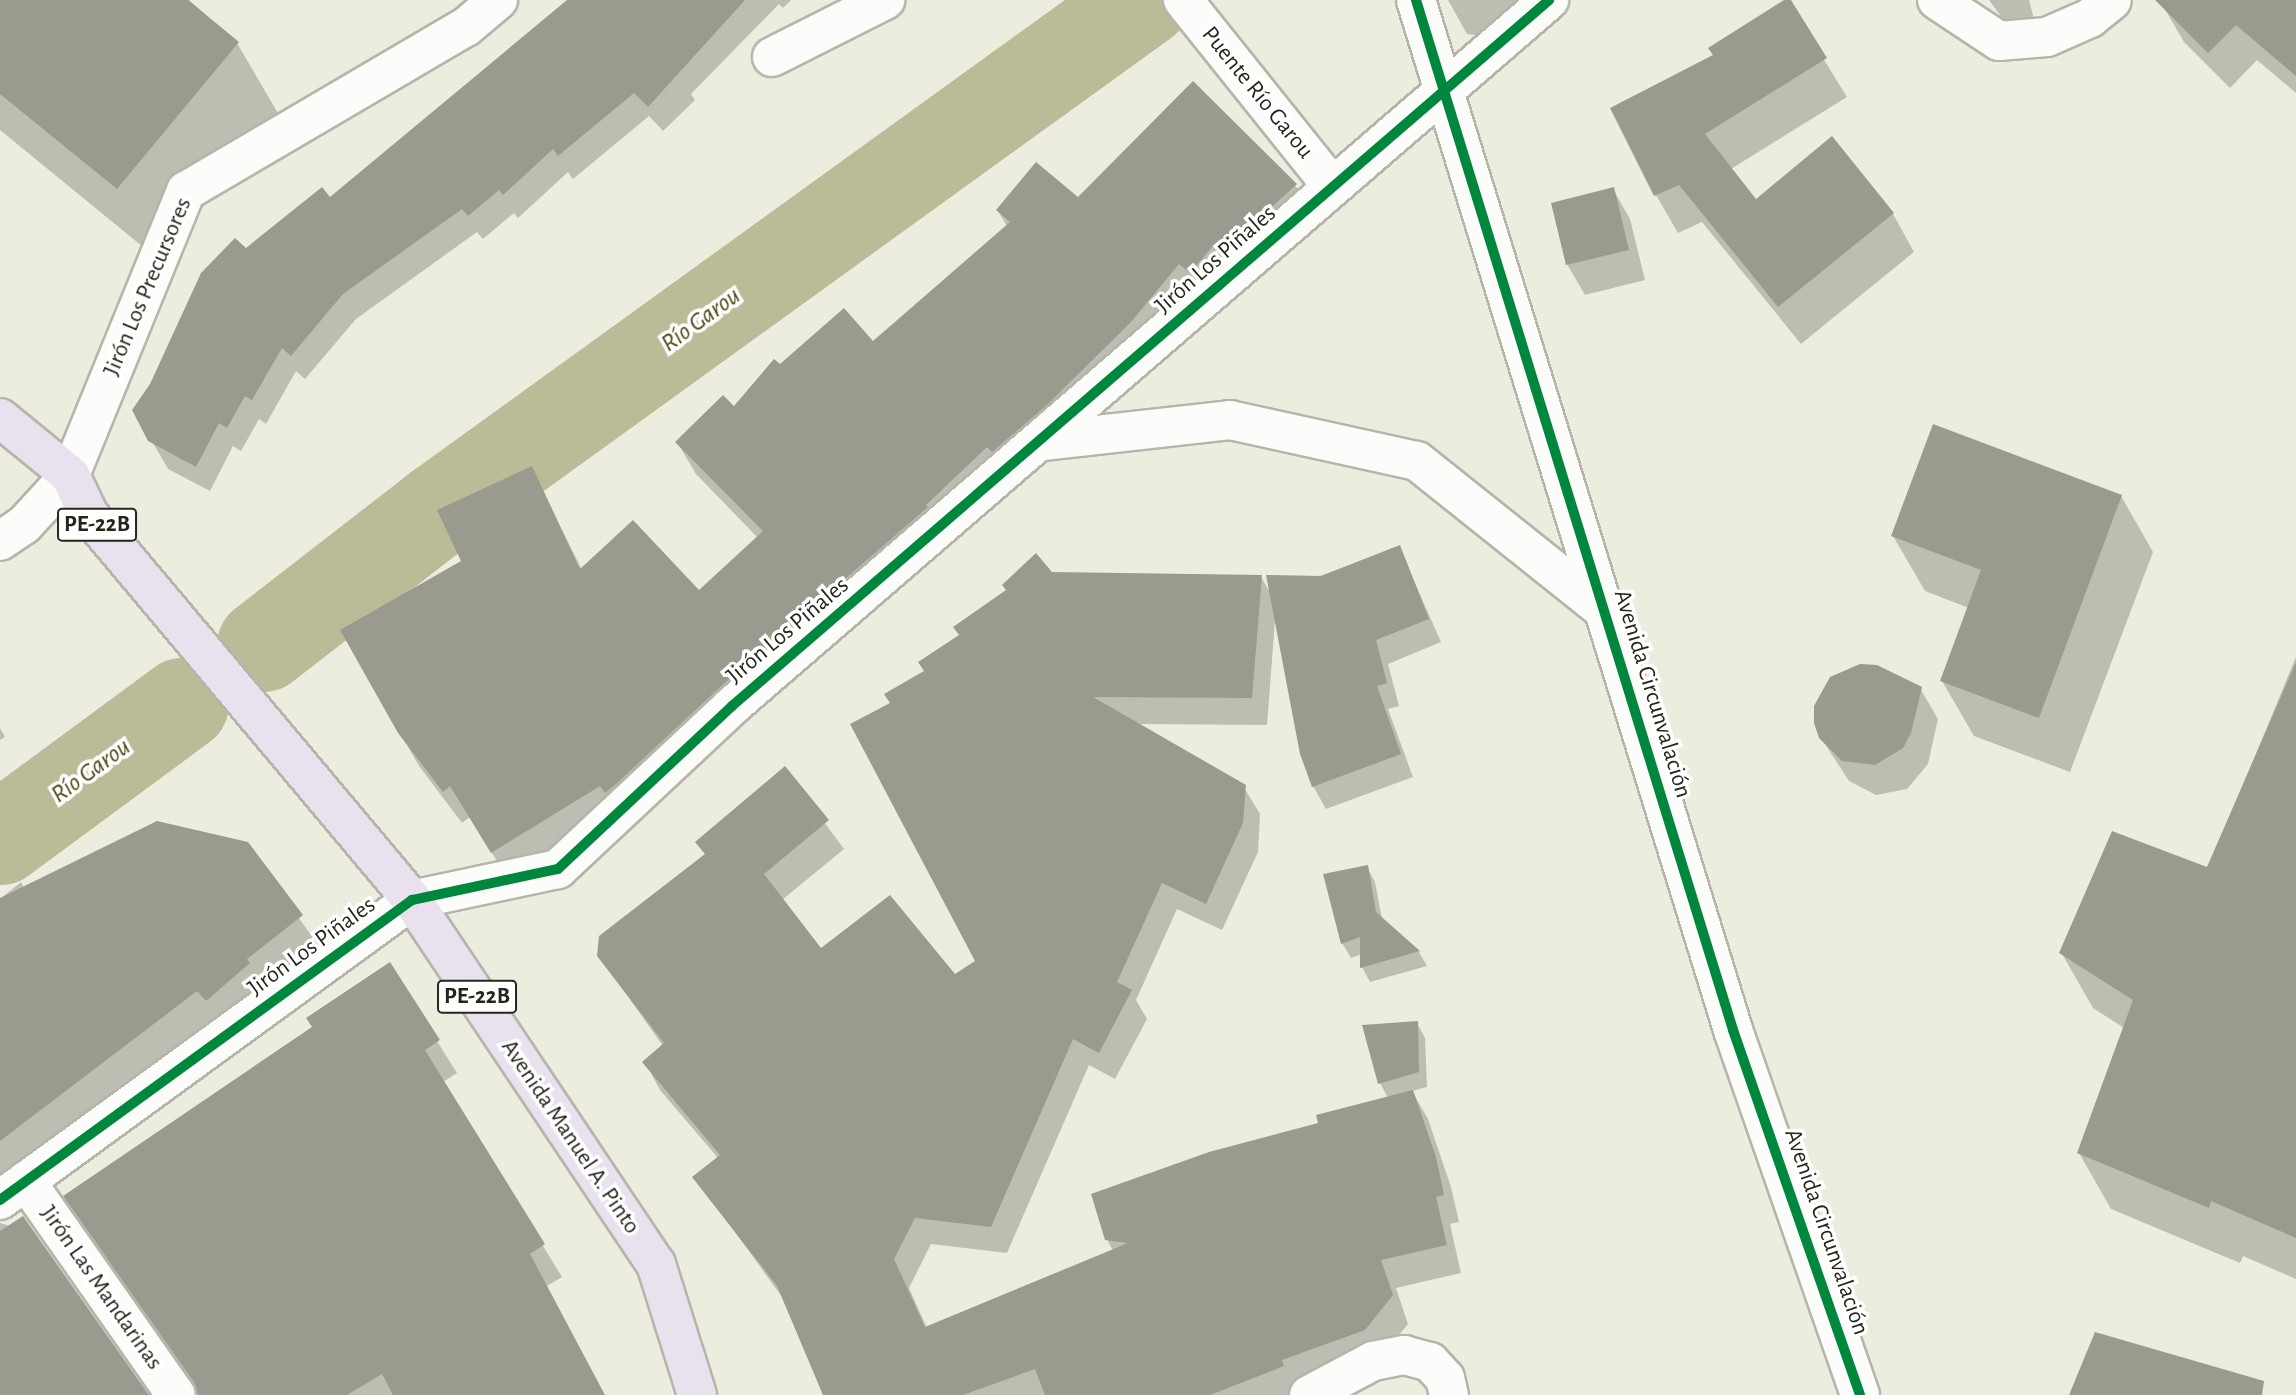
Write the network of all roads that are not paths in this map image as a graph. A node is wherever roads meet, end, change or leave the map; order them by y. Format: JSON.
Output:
{"nodes":[{"id":1,"x":498,"y":0,"type":"edge"},
{"id":2,"x":885,"y":0,"type":"edge"},
{"id":3,"x":1183,"y":0,"type":"edge"},
{"id":4,"x":1416,"y":0,"type":"edge"},
{"id":5,"x":1549,"y":0,"type":"edge"},
{"id":6,"x":1937,"y":0,"type":"edge"},
{"id":7,"x":2112,"y":0,"type":"edge"},
{"id":8,"x":862,"y":9,"type":"edge"},
{"id":9,"x":772,"y":57,"type":"dead end"},
{"id":10,"x":1443,"y":88,"type":"junction"},
{"id":11,"x":1332,"y":186,"type":"junction"},
{"id":12,"x":0,"y":418,"type":"edge"},
{"id":13,"x":1043,"y":441,"type":"junction"},
{"id":14,"x":70,"y":475,"type":"junction"},
{"id":15,"x":0,"y":541,"type":"edge"},
{"id":16,"x":1605,"y":611,"type":"junction"},
{"id":17,"x":412,"y":901,"type":"junction"},
{"id":18,"x":13,"y":1191,"type":"edge"},
{"id":19,"x":176,"y":1395,"type":"edge"},
{"id":20,"x":697,"y":1395,"type":"edge"},
{"id":21,"x":1310,"y":1395,"type":"edge"},
{"id":22,"x":1449,"y":1395,"type":"edge"},
{"id":23,"x":1860,"y":1395,"type":"edge"}],
"edges":[{"from":1,"to":14,"type":"street","name":"Jirón Los Precursores"},
{"from":2,"to":8,"type":"street"},
{"from":3,"to":11,"type":"street","name":"Puente Río Garou"},
{"from":4,"to":10,"type":"street","name":"Avenida Circunvalación"},
{"from":5,"to":10,"type":"street","name":"Jirón Los Piñales"},
{"from":6,"to":7,"type":"street"},
{"from":8,"to":9,"type":"street"},
{"from":10,"to":11,"type":"street","name":"Jirón Los Piñales"},
{"from":10,"to":16,"type":"street","name":"Avenida Circunvalación"},
{"from":11,"to":13,"type":"street","name":"Jirón Los Piñales"},
{"from":12,"to":14,"type":"highway","number":"PE-22B"},
{"from":13,"to":16,"type":"street"},
{"from":13,"to":17,"type":"street","name":"Jirón Los Piñales"},
{"from":14,"to":15,"type":"street","name":"Jirón Los Precursores"},
{"from":14,"to":17,"type":"highway","name":"Avenida Manuel A. Pinto","number":"PE-22B"},
{"from":16,"to":23,"type":"street","name":"Avenida Circunvalación"},
{"from":17,"to":18,"type":"street","name":"Jirón Los Piñales"},
{"from":17,"to":20,"type":"highway","name":"Avenida Manuel A. Pinto","number":"PE-22B"},
{"from":18,"to":19,"type":"street","name":"Jirón Las Mandarinas"},
{"from":21,"to":22,"type":"street"}]}
